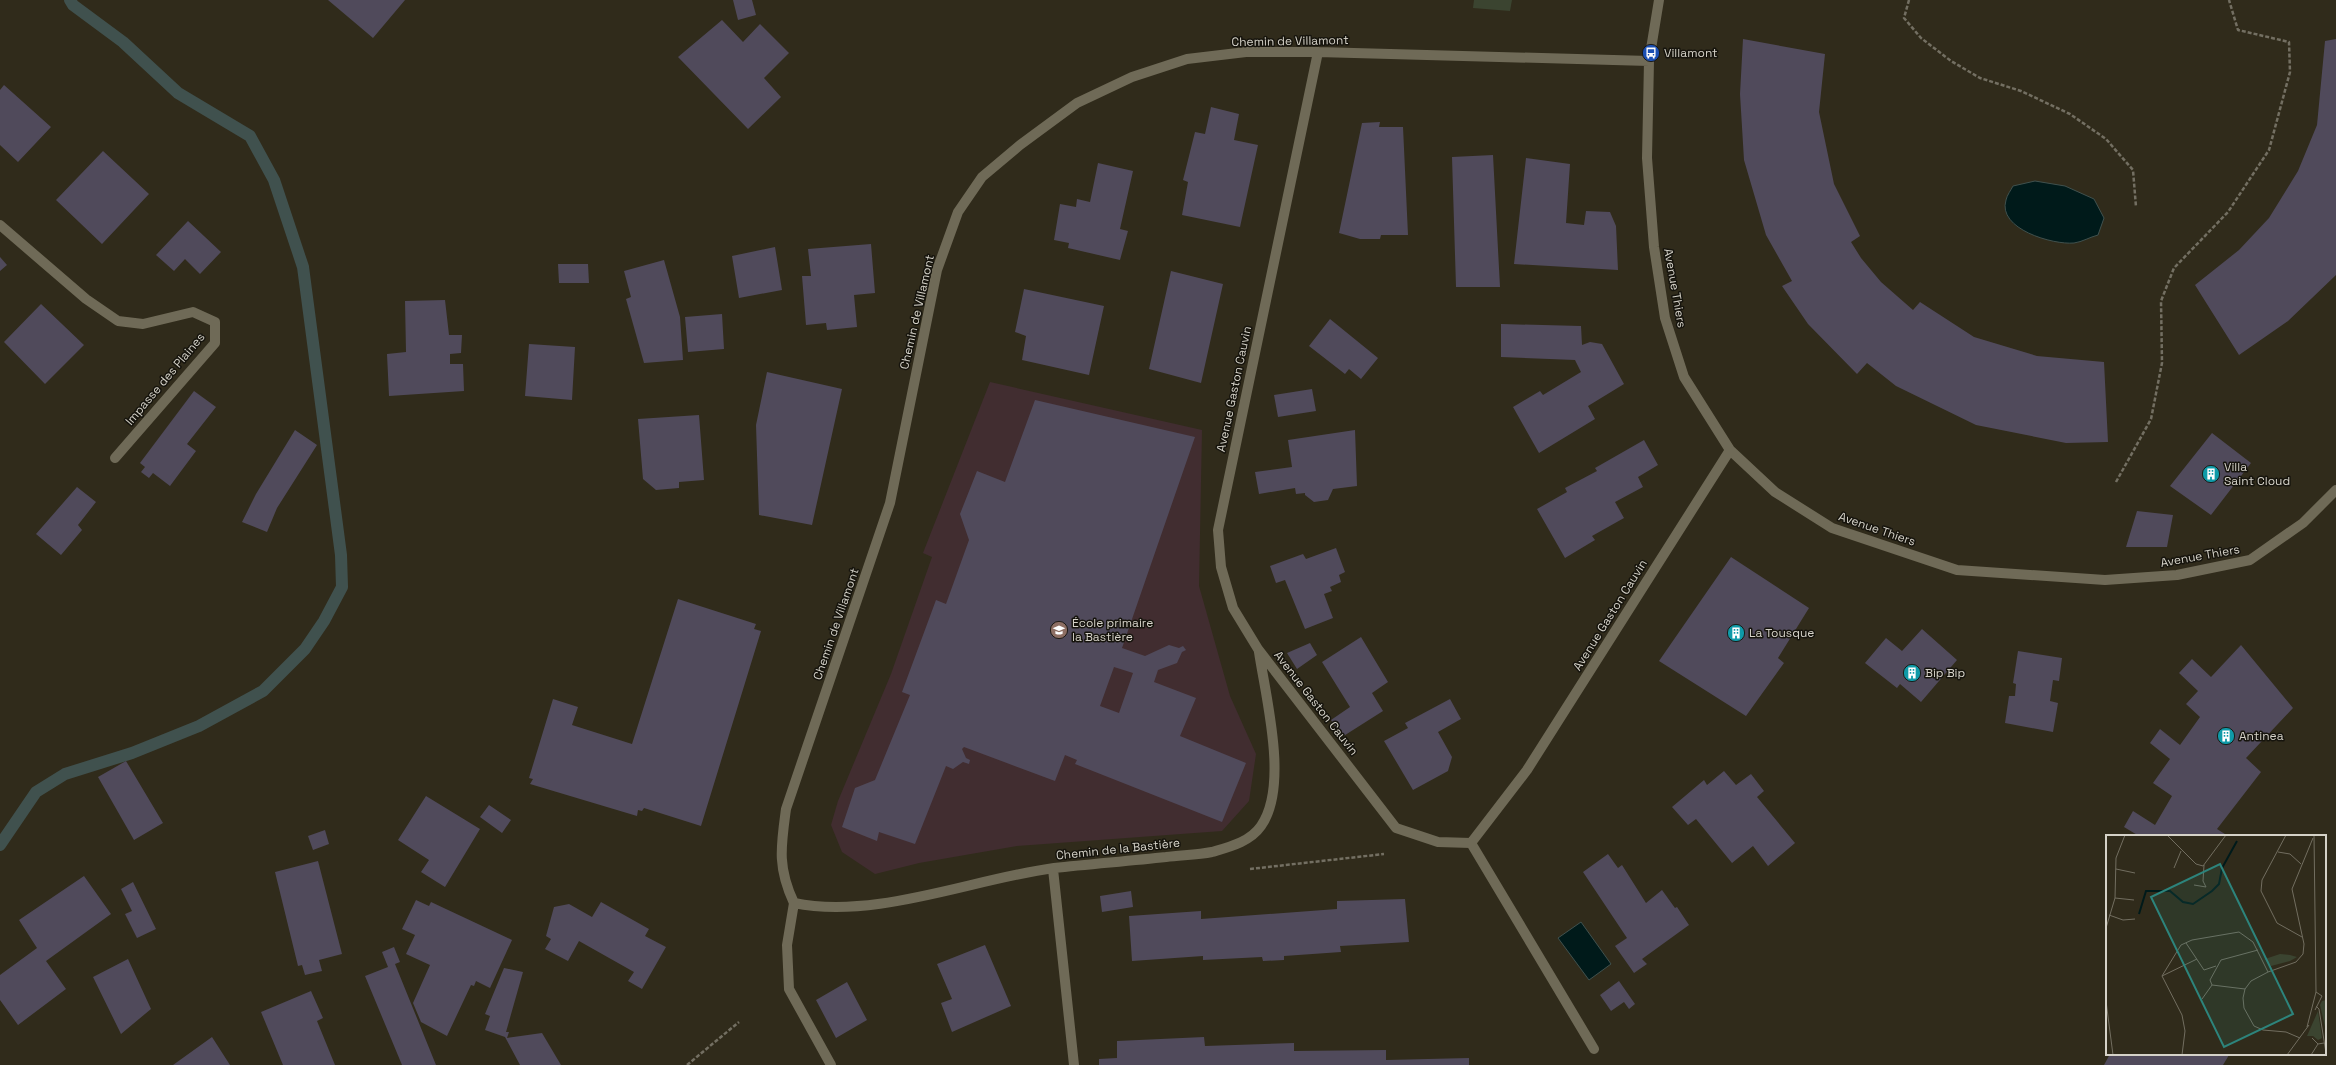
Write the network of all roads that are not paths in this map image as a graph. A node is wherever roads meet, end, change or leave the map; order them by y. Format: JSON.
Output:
{"nodes":[{"id":1,"x":1659,"y":0,"type":"edge"},
{"id":2,"x":1318,"y":52,"type":"junction"},
{"id":3,"x":1649,"y":61,"type":"junction"},
{"id":4,"x":0,"y":226,"type":"edge"},
{"id":5,"x":1730,"y":450,"type":"junction"},
{"id":6,"x":115,"y":458,"type":"dead end"},
{"id":7,"x":2336,"y":490,"type":"edge"},
{"id":8,"x":1258,"y":649,"type":"junction"},
{"id":9,"x":1471,"y":843,"type":"junction"},
{"id":10,"x":1053,"y":869,"type":"junction"},
{"id":11,"x":794,"y":903,"type":"junction"},
{"id":12,"x":1594,"y":1049,"type":"dead end"},
{"id":13,"x":831,"y":1065,"type":"edge"},
{"id":14,"x":1074,"y":1065,"type":"edge"}],
"edges":[{"from":1,"to":3,"type":"street","name":"Avenue Thiers"},
{"from":2,"to":3,"type":"street","name":"Chemin de Villamont"},
{"from":2,"to":8,"type":"street","name":"Avenue Gaston Cauvin"},
{"from":2,"to":11,"type":"street","name":"Chemin de Villamont"},
{"from":3,"to":5,"type":"street","name":"Avenue Thiers"},
{"from":4,"to":6,"type":"street","name":"Impasse des Plaines"},
{"from":5,"to":7,"type":"street","name":"Avenue Thiers"},
{"from":5,"to":9,"type":"street","name":"Avenue Gaston Cauvin"},
{"from":8,"to":9,"type":"street","name":"Avenue Gaston Cauvin"},
{"from":8,"to":10,"type":"street","name":"Chemin de la Bastière"},
{"from":9,"to":12,"type":"street"},
{"from":10,"to":11,"type":"street","name":"Chemin de la Bastière"},
{"from":10,"to":14,"type":"street"},
{"from":11,"to":13,"type":"street"}]}
